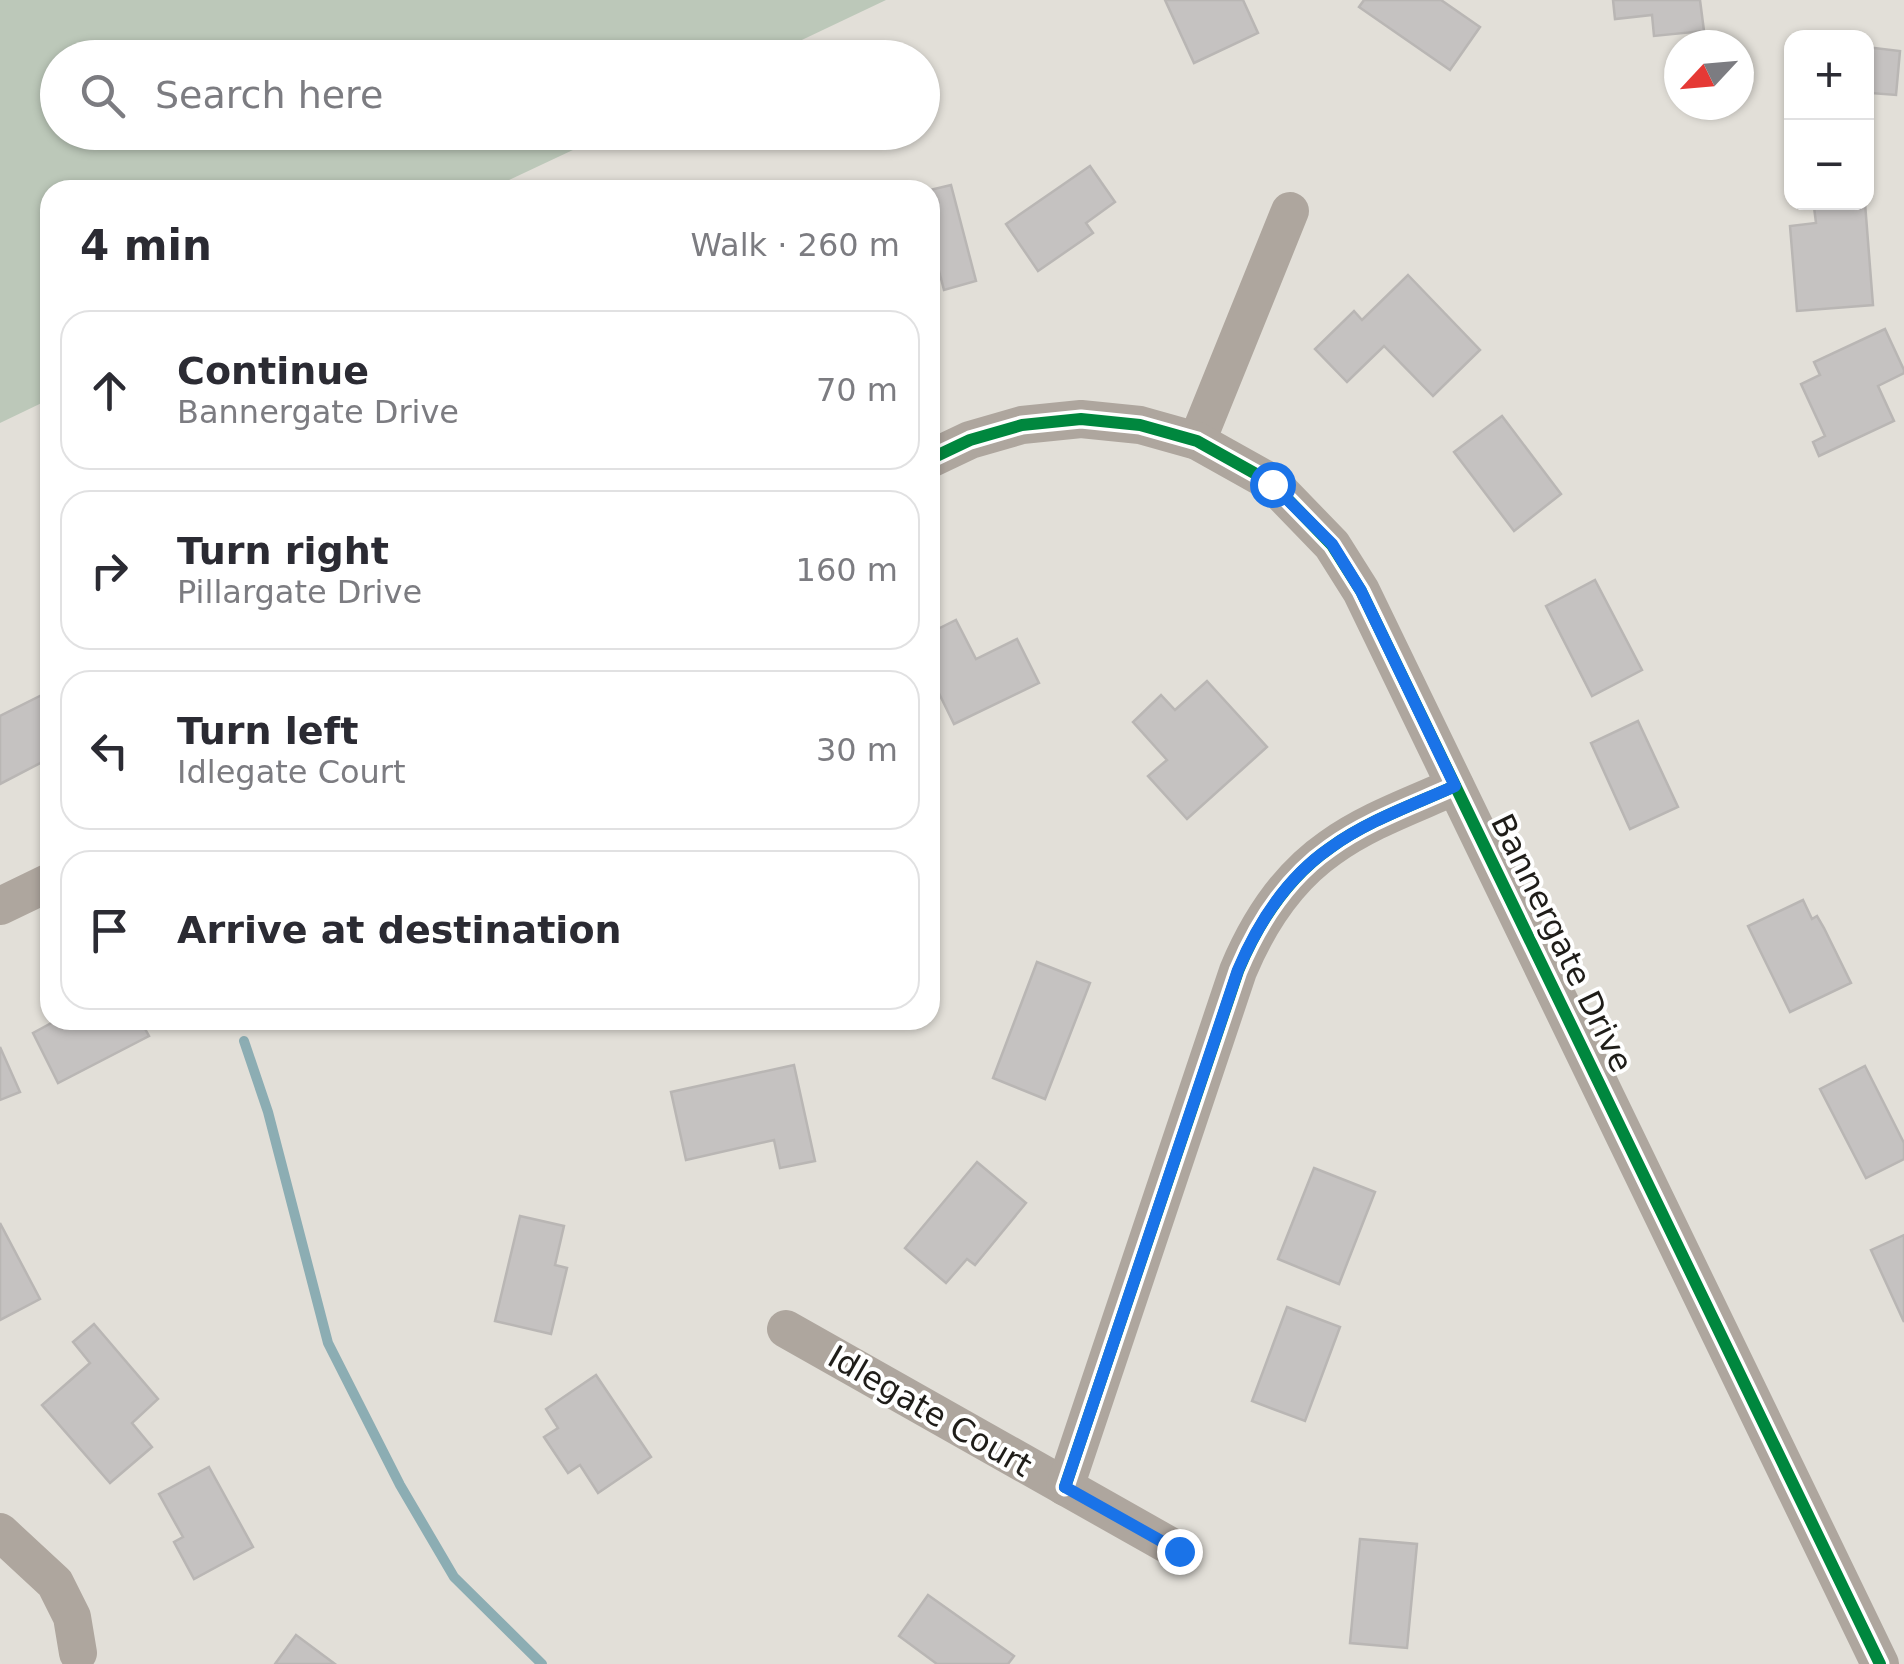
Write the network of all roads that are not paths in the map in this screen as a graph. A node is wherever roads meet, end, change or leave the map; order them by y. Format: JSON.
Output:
{"nodes":[{"id":1,"x":1290,"y":211,"type":"dead end"},
{"id":2,"x":1196,"y":441,"type":"junction"},
{"id":3,"x":940,"y":455,"type":"edge"},
{"id":4,"x":1455,"y":786,"type":"junction"},
{"id":5,"x":40,"y":887,"type":"edge"},
{"id":6,"x":0,"y":906,"type":"edge"},
{"id":7,"x":786,"y":1329,"type":"dead end"},
{"id":8,"x":1065,"y":1487,"type":"junction"},
{"id":9,"x":0,"y":1532,"type":"edge"},
{"id":10,"x":1179,"y":1551,"type":"dead end"},
{"id":11,"x":78,"y":1654,"type":"dead end"},
{"id":12,"x":1880,"y":1664,"type":"edge"}],
"edges":[{"from":1,"to":2,"type":"street"},
{"from":2,"to":3,"type":"street","name":"Bannergate Drive"},
{"from":2,"to":4,"type":"street","name":"Bannergate Drive"},
{"from":4,"to":8,"type":"street"},
{"from":4,"to":12,"type":"street","name":"Bannergate Drive"},
{"from":5,"to":6,"type":"street"},
{"from":7,"to":8,"type":"street","name":"Idlegate Court"},
{"from":8,"to":10,"type":"street","name":"Idlegate Court"},
{"from":9,"to":11,"type":"street"}]}
